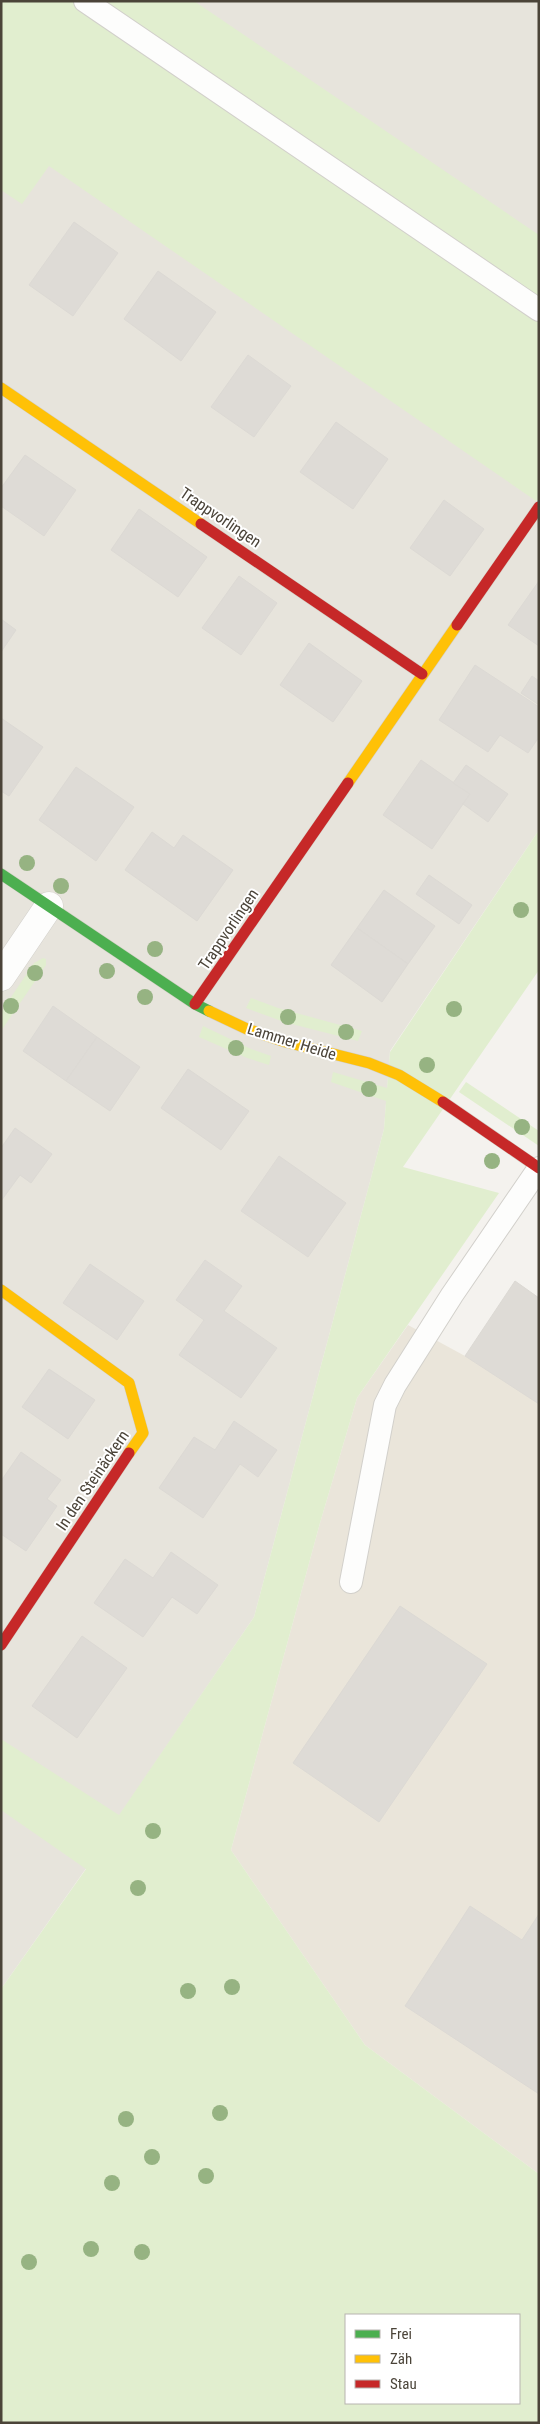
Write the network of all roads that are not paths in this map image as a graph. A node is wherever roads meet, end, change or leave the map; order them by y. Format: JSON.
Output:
{"nodes":[{"id":1,"x":85,"y":1,"type":"edge"},
{"id":2,"x":539,"y":310,"type":"edge"},
{"id":3,"x":1,"y":388,"type":"edge"},
{"id":4,"x":539,"y":507,"type":"edge"},
{"id":5,"x":422,"y":674,"type":"junction"},
{"id":6,"x":1,"y":874,"type":"edge"},
{"id":7,"x":49,"y":906,"type":"junction"},
{"id":8,"x":1,"y":977,"type":"edge"},
{"id":9,"x":195,"y":1004,"type":"junction"},
{"id":10,"x":539,"y":1168,"type":"edge"},
{"id":11,"x":1,"y":1290,"type":"edge"},
{"id":12,"x":351,"y":1582,"type":"dead end"},
{"id":13,"x":1,"y":1645,"type":"edge"}],
"edges":[{"from":1,"to":2,"type":"lane"},
{"from":3,"to":5,"type":"street","name":"Trappvorlingen"},
{"from":4,"to":5,"type":"street","name":"Trappvorlingen"},
{"from":5,"to":9,"type":"street","name":"Trappvorlingen"},
{"from":6,"to":7,"type":"street","name":"Lammer Heide"},
{"from":7,"to":8,"type":"street"},
{"from":7,"to":9,"type":"street","name":"Lammer Heide"},
{"from":9,"to":10,"type":"street","name":"Lammer Heide"},
{"from":10,"to":12,"type":"lane"},
{"from":11,"to":13,"type":"street","name":"In den Steinäckern"}]}
